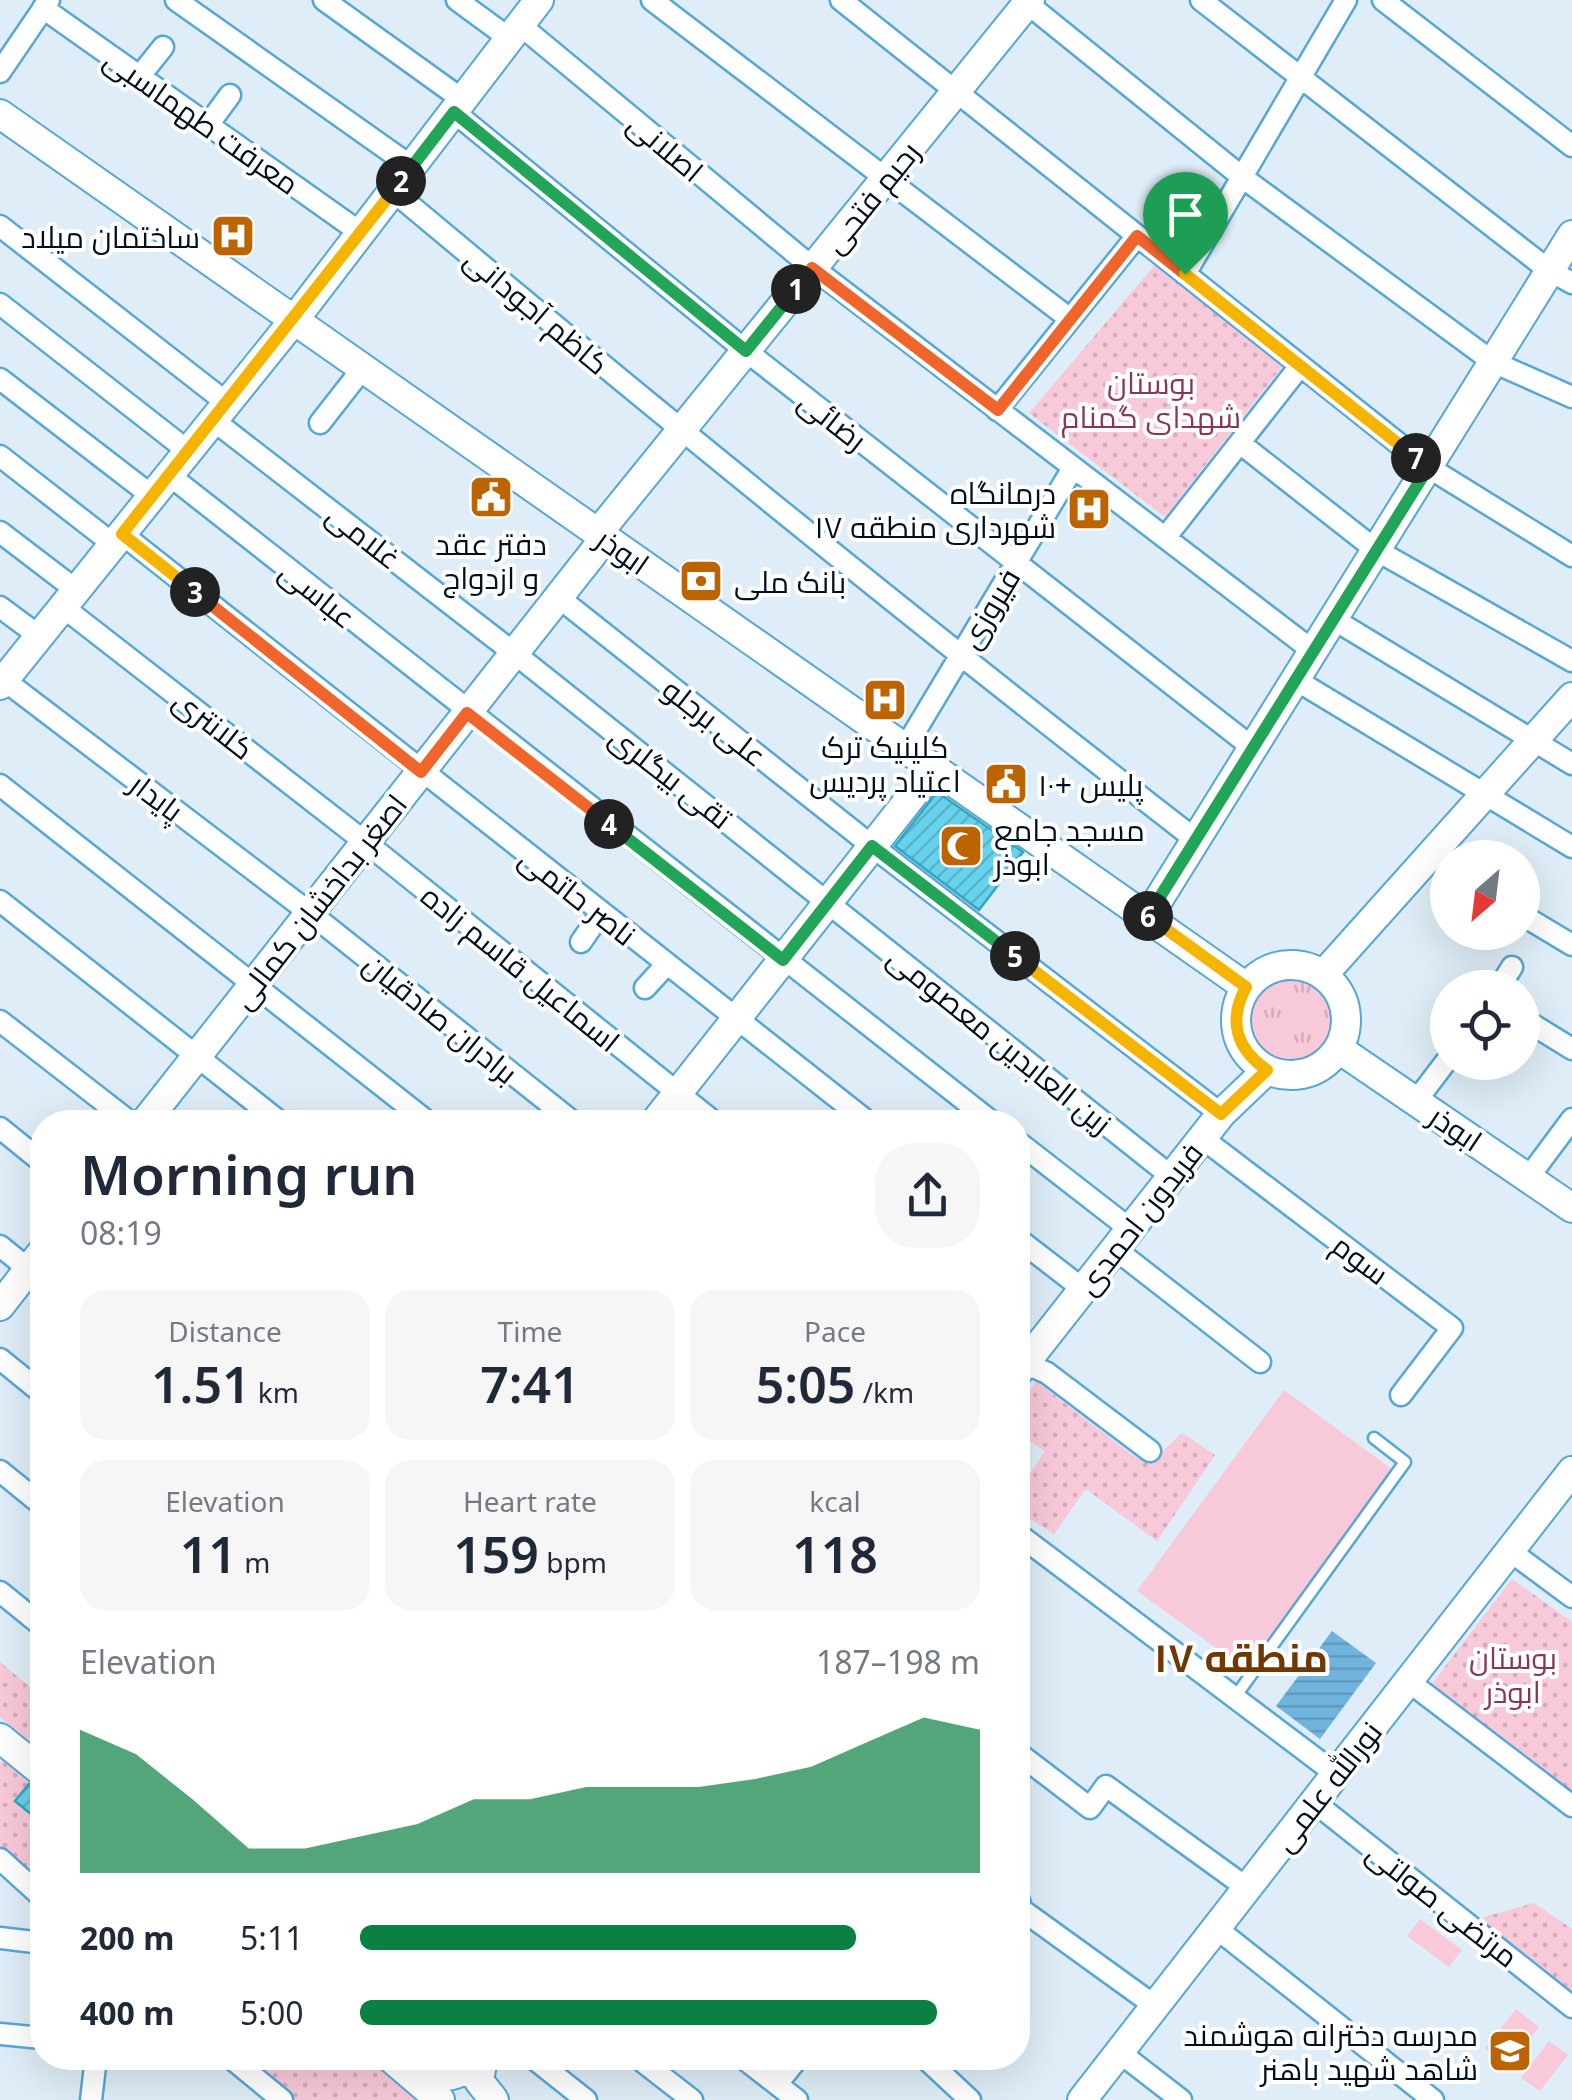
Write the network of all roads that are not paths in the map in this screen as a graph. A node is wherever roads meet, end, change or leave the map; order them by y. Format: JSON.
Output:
{"nodes":[{"id":1,"x":176,"y":0,"type":"edge"},
{"id":2,"x":324,"y":0,"type":"edge"},
{"id":3,"x":457,"y":0,"type":"edge"},
{"id":4,"x":539,"y":0,"type":"edge"},
{"id":5,"x":652,"y":0,"type":"edge"},
{"id":6,"x":841,"y":0,"type":"edge"},
{"id":7,"x":1201,"y":0,"type":"edge"},
{"id":8,"x":1346,"y":0,"type":"edge"},
{"id":9,"x":1383,"y":0,"type":"edge"},
{"id":10,"x":1027,"y":1,"type":"edge"},
{"id":11,"x":46,"y":4,"type":"edge"},
{"id":12,"x":515,"y":32,"type":"junction"},
{"id":13,"x":163,"y":47,"type":"dead end"},
{"id":14,"x":0,"y":72,"type":"edge"},
{"id":15,"x":139,"y":77,"type":"junction"},
{"id":16,"x":1300,"y":78,"type":"junction"},
{"id":17,"x":956,"y":92,"type":"junction"},
{"id":18,"x":230,"y":95,"type":"dead end"},
{"id":19,"x":458,"y":106,"type":"junction"},
{"id":20,"x":0,"y":114,"type":"edge"},
{"id":21,"x":208,"y":125,"type":"junction"},
{"id":22,"x":1572,"y":146,"type":"edge"},
{"id":23,"x":412,"y":167,"type":"junction"},
{"id":24,"x":887,"y":176,"type":"junction"},
{"id":25,"x":1242,"y":177,"type":"junction"},
{"id":26,"x":393,"y":191,"type":"junction"},
{"id":27,"x":0,"y":226,"type":"edge"},
{"id":28,"x":361,"y":233,"type":"junction"},
{"id":29,"x":1137,"y":236,"type":"junction"},
{"id":30,"x":1572,"y":236,"type":"edge"},
{"id":31,"x":812,"y":268,"type":"junction"},
{"id":32,"x":1185,"y":274,"type":"junction"},
{"id":33,"x":1561,"y":277,"type":"edge"},
{"id":34,"x":0,"y":304,"type":"edge"},
{"id":35,"x":1070,"y":319,"type":"junction"},
{"id":36,"x":294,"y":320,"type":"junction"},
{"id":37,"x":746,"y":351,"type":"junction"},
{"id":38,"x":1493,"y":362,"type":"junction"},
{"id":39,"x":1300,"y":366,"type":"junction"},
{"id":40,"x":363,"y":368,"type":"junction"},
{"id":41,"x":0,"y":379,"type":"edge"},
{"id":42,"x":1572,"y":396,"type":"edge"},
{"id":43,"x":998,"y":410,"type":"junction"},
{"id":44,"x":220,"y":412,"type":"junction"},
{"id":45,"x":320,"y":423,"type":"dead end"},
{"id":46,"x":681,"y":431,"type":"junction"},
{"id":47,"x":1241,"y":444,"type":"junction"},
{"id":48,"x":188,"y":451,"type":"junction"},
{"id":49,"x":0,"y":456,"type":"edge"},
{"id":50,"x":1074,"y":468,"type":"junction"},
{"id":51,"x":1428,"y":468,"type":"junction"},
{"id":52,"x":160,"y":486,"type":"junction"},
{"id":53,"x":0,"y":532,"type":"edge"},
{"id":54,"x":602,"y":536,"type":"junction"},
{"id":55,"x":1165,"y":538,"type":"junction"},
{"id":56,"x":117,"y":539,"type":"junction"},
{"id":57,"x":1376,"y":550,"type":"junction"},
{"id":58,"x":1572,"y":556,"type":"edge"},
{"id":59,"x":1016,"y":564,"type":"junction"},
{"id":60,"x":70,"y":598,"type":"junction"},
{"id":61,"x":558,"y":598,"type":"junction"},
{"id":62,"x":0,"y":606,"type":"edge"},
{"id":63,"x":1333,"y":619,"type":"junction"},
{"id":64,"x":39,"y":636,"type":"junction"},
{"id":65,"x":1313,"y":651,"type":"junction"},
{"id":66,"x":514,"y":652,"type":"junction"},
{"id":67,"x":960,"y":656,"type":"junction"},
{"id":68,"x":1572,"y":661,"type":"edge"},
{"id":69,"x":1296,"y":680,"type":"junction"},
{"id":70,"x":2,"y":682,"type":"edge"},
{"id":71,"x":1572,"y":697,"type":"edge"},
{"id":72,"x":467,"y":713,"type":"junction"},
{"id":73,"x":1533,"y":740,"type":"junction"},
{"id":74,"x":904,"y":748,"type":"junction"},
{"id":75,"x":1253,"y":748,"type":"junction"},
{"id":76,"x":1572,"y":764,"type":"edge"},
{"id":77,"x":934,"y":768,"type":"junction"},
{"id":78,"x":421,"y":772,"type":"junction"},
{"id":79,"x":0,"y":785,"type":"edge"},
{"id":80,"x":1485,"y":794,"type":"junction"},
{"id":81,"x":1196,"y":840,"type":"junction"},
{"id":82,"x":1454,"y":840,"type":"edge"},
{"id":83,"x":365,"y":842,"type":"junction"},
{"id":84,"x":872,"y":846,"type":"junction"},
{"id":85,"x":1572,"y":847,"type":"edge"},
{"id":86,"x":1430,"y":871,"type":"edge"},
{"id":87,"x":0,"y":901,"type":"edge"},
{"id":88,"x":828,"y":902,"type":"junction"},
{"id":89,"x":310,"y":913,"type":"junction"},
{"id":90,"x":601,"y":914,"type":"junction"},
{"id":91,"x":1147,"y":918,"type":"junction"},
{"id":92,"x":1540,"y":926,"type":"edge"},
{"id":93,"x":581,"y":942,"type":"dead end"},
{"id":94,"x":1572,"y":945,"type":"edge"},
{"id":95,"x":783,"y":960,"type":"junction"},
{"id":96,"x":666,"y":965,"type":"junction"},
{"id":97,"x":1512,"y":967,"type":"dead end"},
{"id":98,"x":1510,"y":970,"type":"edge"},
{"id":99,"x":1324,"y":975,"type":"junction"},
{"id":100,"x":253,"y":985,"type":"junction"},
{"id":101,"x":1246,"y":987,"type":"junction"},
{"id":102,"x":645,"y":988,"type":"dead end"},
{"id":103,"x":735,"y":1020,"type":"junction"},
{"id":104,"x":0,"y":1021,"type":"edge"},
{"id":105,"x":1540,"y":1029,"type":"edge"},
{"id":106,"x":1339,"y":1049,"type":"junction"},
{"id":107,"x":1572,"y":1049,"type":"edge"},
{"id":108,"x":196,"y":1056,"type":"junction"},
{"id":109,"x":1267,"y":1070,"type":"junction"},
{"id":110,"x":1432,"y":1080,"type":"edge"},
{"id":111,"x":677,"y":1094,"type":"junction"},
{"id":112,"x":1416,"y":1102,"type":"junction"},
{"id":113,"x":115,"y":1110,"type":"edge"},
{"id":114,"x":153,"y":1110,"type":"edge"},
{"id":115,"x":265,"y":1110,"type":"edge"},
{"id":116,"x":413,"y":1110,"type":"edge"},
{"id":117,"x":558,"y":1110,"type":"edge"},
{"id":118,"x":664,"y":1110,"type":"edge"},
{"id":119,"x":698,"y":1110,"type":"edge"},
{"id":120,"x":852,"y":1110,"type":"edge"},
{"id":121,"x":977,"y":1110,"type":"edge"},
{"id":122,"x":1221,"y":1114,"type":"junction"},
{"id":123,"x":1572,"y":1120,"type":"edge"},
{"id":124,"x":0,"y":1128,"type":"edge"},
{"id":125,"x":1202,"y":1138,"type":"junction"},
{"id":126,"x":30,"y":1152,"type":"edge"},
{"id":127,"x":1030,"y":1153,"type":"edge"},
{"id":128,"x":1172,"y":1177,"type":"junction"},
{"id":129,"x":1528,"y":1178,"type":"junction"},
{"id":130,"x":1572,"y":1208,"type":"edge"},
{"id":131,"x":1122,"y":1239,"type":"junction"},
{"id":132,"x":0,"y":1246,"type":"edge"},
{"id":133,"x":1030,"y":1249,"type":"edge"},
{"id":134,"x":30,"y":1263,"type":"edge"},
{"id":135,"x":30,"y":1275,"type":"edge"},
{"id":136,"x":1082,"y":1290,"type":"junction"},
{"id":137,"x":0,"y":1306,"type":"edge"},
{"id":138,"x":0,"y":1359,"type":"edge"},
{"id":139,"x":1030,"y":1362,"type":"edge"},
{"id":140,"x":1260,"y":1362,"type":"dead end"},
{"id":141,"x":1030,"y":1370,"type":"edge"},
{"id":142,"x":30,"y":1383,"type":"edge"},
{"id":143,"x":1400,"y":1395,"type":"dead end"},
{"id":144,"x":1374,"y":1438,"type":"dead end"},
{"id":145,"x":1150,"y":1452,"type":"dead end"},
{"id":146,"x":1572,"y":1471,"type":"edge"},
{"id":147,"x":0,"y":1472,"type":"edge"},
{"id":148,"x":30,"y":1496,"type":"edge"},
{"id":149,"x":1030,"y":1543,"type":"edge"},
{"id":150,"x":1510,"y":1551,"type":"junction"},
{"id":151,"x":0,"y":1592,"type":"edge"},
{"id":152,"x":1572,"y":1597,"type":"edge"},
{"id":153,"x":30,"y":1616,"type":"edge"},
{"id":154,"x":1408,"y":1681,"type":"junction"},
{"id":155,"x":1234,"y":1698,"type":"junction"},
{"id":156,"x":0,"y":1724,"type":"edge"},
{"id":157,"x":0,"y":1738,"type":"edge"},
{"id":158,"x":30,"y":1748,"type":"edge"},
{"id":159,"x":30,"y":1762,"type":"edge"},
{"id":160,"x":1030,"y":1762,"type":"edge"},
{"id":161,"x":1336,"y":1774,"type":"junction"},
{"id":162,"x":1314,"y":1802,"type":"junction"},
{"id":163,"x":1572,"y":1806,"type":"edge"},
{"id":164,"x":0,"y":1860,"type":"edge"},
{"id":165,"x":30,"y":1886,"type":"edge"},
{"id":166,"x":1246,"y":1888,"type":"junction"},
{"id":167,"x":1030,"y":1916,"type":"edge"},
{"id":168,"x":1216,"y":1928,"type":"junction"},
{"id":169,"x":0,"y":1938,"type":"edge"},
{"id":170,"x":30,"y":1942,"type":"edge"},
{"id":171,"x":1155,"y":2006,"type":"junction"},
{"id":172,"x":1572,"y":2007,"type":"edge"},
{"id":173,"x":0,"y":2034,"type":"edge"},
{"id":174,"x":30,"y":2037,"type":"edge"},
{"id":175,"x":1120,"y":2052,"type":"junction"},
{"id":176,"x":95,"y":2070,"type":"edge"},
{"id":177,"x":246,"y":2070,"type":"edge"},
{"id":178,"x":405,"y":2070,"type":"edge"},
{"id":179,"x":423,"y":2070,"type":"edge"},
{"id":180,"x":461,"y":2070,"type":"edge"},
{"id":181,"x":467,"y":2070,"type":"edge"},
{"id":182,"x":476,"y":2070,"type":"edge"},
{"id":183,"x":548,"y":2070,"type":"edge"},
{"id":184,"x":653,"y":2070,"type":"edge"},
{"id":185,"x":759,"y":2070,"type":"edge"},
{"id":186,"x":788,"y":2070,"type":"edge"},
{"id":187,"x":938,"y":2070,"type":"edge"},
{"id":188,"x":777,"y":2084,"type":"junction"},
{"id":189,"x":91,"y":2100,"type":"edge"},
{"id":190,"x":282,"y":2100,"type":"edge"},
{"id":191,"x":440,"y":2100,"type":"edge"},
{"id":192,"x":494,"y":2100,"type":"edge"},
{"id":193,"x":586,"y":2100,"type":"edge"},
{"id":194,"x":692,"y":2100,"type":"edge"},
{"id":195,"x":797,"y":2100,"type":"edge"},
{"id":196,"x":970,"y":2100,"type":"edge"},
{"id":197,"x":1082,"y":2100,"type":"edge"},
{"id":198,"x":1181,"y":2100,"type":"edge"},
{"id":199,"x":1433,"y":2100,"type":"edge"}],
"edges":[{"from":1,"to":23,"type":"street"},
{"from":2,"to":19,"type":"street","name":"رضائی"},
{"from":3,"to":12,"type":"street","name":"اصلانی"},
{"from":4,"to":12,"type":"street"},
{"from":5,"to":24,"type":"street"},
{"from":6,"to":17,"type":"street"},
{"from":7,"to":16,"type":"street"},
{"from":8,"to":16,"type":"street"},
{"from":9,"to":22,"type":"street"},
{"from":10,"to":17,"type":"street","name":"رحیم فتحی"},
{"from":10,"to":25,"type":"street"},
{"from":11,"to":14,"type":"street"},
{"from":11,"to":15,"type":"street","name":"معرفت طهماسبی"},
{"from":12,"to":19,"type":"street"},
{"from":12,"to":31,"type":"street","name":"اصلانی"},
{"from":13,"to":15,"type":"street"},
{"from":15,"to":21,"type":"street","name":"معرفت طهماسبی"},
{"from":16,"to":25,"type":"street"},
{"from":16,"to":33,"type":"street"},
{"from":17,"to":24,"type":"street","name":"رحیم فتحی"},
{"from":17,"to":29,"type":"street"},
{"from":18,"to":21,"type":"street"},
{"from":19,"to":23,"type":"street"},
{"from":19,"to":37,"type":"street","name":"رضائی"},
{"from":20,"to":36,"type":"street","name":"ابوذر"},
{"from":21,"to":28,"type":"street","name":"معرفت طهماسبی"},
{"from":23,"to":26,"type":"street"},
{"from":24,"to":31,"type":"street","name":"رحیم فتحی"},
{"from":24,"to":35,"type":"street"},
{"from":25,"to":32,"type":"street"},
{"from":25,"to":38,"type":"street"},
{"from":26,"to":28,"type":"street"},
{"from":26,"to":46,"type":"street","name":"کاظم آجودانی"},
{"from":27,"to":44,"type":"street","name":"غلامی"},
{"from":28,"to":36,"type":"street"},
{"from":29,"to":32,"type":"street"},
{"from":29,"to":35,"type":"street"},
{"from":30,"to":33,"type":"street"},
{"from":31,"to":37,"type":"street","name":"رحیم فتحی"},
{"from":31,"to":43,"type":"street","name":"اصلانی"},
{"from":32,"to":39,"type":"street"},
{"from":33,"to":38,"type":"street"},
{"from":34,"to":48,"type":"street"},
{"from":35,"to":43,"type":"street"},
{"from":36,"to":40,"type":"street","name":"ابوذر"},
{"from":36,"to":44,"type":"street"},
{"from":37,"to":46,"type":"street","name":"رحیم فتحی"},
{"from":37,"to":59,"type":"street","name":"رضائی"},
{"from":38,"to":42,"type":"street"},
{"from":38,"to":51,"type":"street"},
{"from":39,"to":47,"type":"street"},
{"from":39,"to":51,"type":"street"},
{"from":40,"to":45,"type":"street"},
{"from":40,"to":54,"type":"street","name":"ابوذر"},
{"from":41,"to":52,"type":"street","name":"عباسی"},
{"from":43,"to":50,"type":"street","name":"اصلانی"},
{"from":44,"to":48,"type":"street"},
{"from":44,"to":66,"type":"street","name":"غلامی"},
{"from":46,"to":54,"type":"street","name":"رحیم فتحی"},
{"from":46,"to":67,"type":"street","name":"کاظم آجودانی"},
{"from":47,"to":55,"type":"street"},
{"from":47,"to":57,"type":"street"},
{"from":48,"to":52,"type":"street"},
{"from":49,"to":56,"type":"street","name":"ناصر حاتمی"},
{"from":50,"to":55,"type":"street","name":"اصلانی"},
{"from":50,"to":59,"type":"street","name":"فیروزی"},
{"from":51,"to":57,"type":"street"},
{"from":51,"to":58,"type":"street"},
{"from":52,"to":56,"type":"street"},
{"from":52,"to":72,"type":"street","name":"عباسی"},
{"from":53,"to":60,"type":"street","name":"کلانتری"},
{"from":54,"to":61,"type":"street","name":"اصغر بداخشان کمالی"},
{"from":54,"to":74,"type":"street","name":"ابوذر"},
{"from":55,"to":65,"type":"street","name":"اصلانی"},
{"from":56,"to":60,"type":"street"},
{"from":56,"to":78,"type":"street","name":"ناصر حاتمی"},
{"from":57,"to":63,"type":"street"},
{"from":57,"to":68,"type":"street"},
{"from":59,"to":67,"type":"street","name":"فیروزی"},
{"from":59,"to":75,"type":"street","name":"رضائی"},
{"from":60,"to":64,"type":"street"},
{"from":60,"to":83,"type":"street","name":"کلانتری"},
{"from":61,"to":66,"type":"street","name":"اصغر بداخشان کمالی"},
{"from":61,"to":84,"type":"street","name":"علی برجلو"},
{"from":62,"to":64,"type":"street"},
{"from":63,"to":65,"type":"street"},
{"from":63,"to":73,"type":"street"},
{"from":64,"to":70,"type":"street"},
{"from":65,"to":69,"type":"street"},
{"from":66,"to":72,"type":"street","name":"اصغر بداخشان کمالی"},
{"from":66,"to":88,"type":"street","name":"تقی بیگلری"},
{"from":67,"to":74,"type":"street","name":"فیروزی"},
{"from":67,"to":81,"type":"street","name":"کاظم آجودانی"},
{"from":69,"to":75,"type":"street"},
{"from":69,"to":80,"type":"street"},
{"from":70,"to":89,"type":"street","name":"پایدار"},
{"from":71,"to":73,"type":"street"},
{"from":72,"to":78,"type":"street","name":"اصغر بداخشان کمالی"},
{"from":72,"to":95,"type":"street","name":"عباسی"},
{"from":73,"to":76,"type":"street"},
{"from":73,"to":80,"type":"street"},
{"from":74,"to":77,"type":"street","name":"ابوذر"},
{"from":75,"to":81,"type":"street"},
{"from":77,"to":84,"type":"street"},
{"from":77,"to":91,"type":"street","name":"ابوذر"},
{"from":78,"to":83,"type":"street","name":"اصغر بداخشان کمالی"},
{"from":78,"to":90,"type":"street","name":"ناصر حاتمی"},
{"from":79,"to":100,"type":"street"},
{"from":80,"to":82,"type":"street"},
{"from":80,"to":85,"type":"street"},
{"from":81,"to":91,"type":"street"},
{"from":83,"to":89,"type":"street","name":"اصغر بداخشان کمالی"},
{"from":83,"to":111,"type":"street","name":"اسماعیل قاسم زاده"},
{"from":84,"to":88,"type":"street"},
{"from":84,"to":122,"type":"street","name":"علی برجلو"},
{"from":86,"to":99,"type":"street"},
{"from":87,"to":108,"type":"street"},
{"from":88,"to":95,"type":"street"},
{"from":88,"to":128,"type":"street","name":"زین العابدین معصومی"},
{"from":89,"to":100,"type":"street","name":"اصغر بداخشان کمالی"},
{"from":89,"to":117,"type":"street","name":"برادران صادقیان"},
{"from":90,"to":93,"type":"street"},
{"from":90,"to":96,"type":"street","name":"ناصر حاتمی"},
{"from":91,"to":101,"type":"street","name":"ابوذر"},
{"from":92,"to":94,"type":"street"},
{"from":95,"to":103,"type":"street"},
{"from":95,"to":121,"type":"street","name":"عباسی"},
{"from":96,"to":102,"type":"street"},
{"from":96,"to":103,"type":"street","name":"ناصر حاتمی"},
{"from":97,"to":98,"type":"street"},
{"from":99,"to":101,"type":"street"},
{"from":99,"to":106,"type":"street"},
{"from":100,"to":108,"type":"street","name":"اصغر بداخشان کمالی"},
{"from":100,"to":116,"type":"street"},
{"from":101,"to":109,"type":"street"},
{"from":103,"to":111,"type":"street"},
{"from":103,"to":120,"type":"street","name":"ناصر حاتمی"},
{"from":104,"to":113,"type":"street"},
{"from":105,"to":107,"type":"street"},
{"from":106,"to":109,"type":"street"},
{"from":106,"to":112,"type":"street","name":"ابوذر"},
{"from":108,"to":114,"type":"street","name":"اصغر بداخشان کمالی"},
{"from":108,"to":115,"type":"street"},
{"from":109,"to":122,"type":"street","name":"فریدون احمدی"},
{"from":110,"to":112,"type":"street"},
{"from":111,"to":118,"type":"street"},
{"from":111,"to":119,"type":"street","name":"اسماعیل قاسم زاده"},
{"from":112,"to":129,"type":"street","name":"ابوذر"},
{"from":122,"to":125,"type":"street","name":"فریدون احمدی"},
{"from":123,"to":129,"type":"street"},
{"from":124,"to":126,"type":"street"},
{"from":125,"to":128,"type":"street","name":"فریدون احمدی"},
{"from":125,"to":143,"type":"street","name":"سوم"},
{"from":127,"to":131,"type":"street"},
{"from":128,"to":131,"type":"street","name":"فریدون احمدی"},
{"from":129,"to":130,"type":"street","name":"ابوذر"},
{"from":131,"to":136,"type":"street","name":"فریدون احمدی"},
{"from":131,"to":140,"type":"street"},
{"from":132,"to":134,"type":"street"},
{"from":133,"to":136,"type":"street"},
{"from":135,"to":137,"type":"street"},
{"from":136,"to":139,"type":"street","name":"فریدون احمدی"},
{"from":138,"to":142,"type":"street"},
{"from":141,"to":145,"type":"street"},
{"from":144,"to":155,"type":"lane"},
{"from":146,"to":150,"type":"street","name":"نورالله علمی"},
{"from":147,"to":148,"type":"street"},
{"from":149,"to":155,"type":"street"},
{"from":150,"to":152,"type":"street"},
{"from":150,"to":154,"type":"street","name":"نورالله علمی"},
{"from":151,"to":153,"type":"street"},
{"from":154,"to":161,"type":"street","name":"نورالله علمی"},
{"from":154,"to":163,"type":"street"},
{"from":155,"to":161,"type":"street"},
{"from":156,"to":158,"type":"street"},
{"from":157,"to":159,"type":"street"},
{"from":160,"to":166,"type":"street"},
{"from":161,"to":162,"type":"street","name":"نورالله علمی"},
{"from":162,"to":166,"type":"street","name":"نورالله علمی"},
{"from":162,"to":172,"type":"street","name":"مرتضی صولتی"},
{"from":164,"to":165,"type":"street"},
{"from":166,"to":168,"type":"street","name":"نورالله علمی"},
{"from":167,"to":171,"type":"street"},
{"from":168,"to":171,"type":"street","name":"نورالله علمی"},
{"from":168,"to":199,"type":"street"},
{"from":169,"to":170,"type":"street"},
{"from":171,"to":175,"type":"street","name":"نورالله علمی"},
{"from":173,"to":174,"type":"street"},
{"from":175,"to":197,"type":"street","name":"نورالله علمی"},
{"from":175,"to":198,"type":"street"},
{"from":176,"to":189,"type":"street"},
{"from":177,"to":190,"type":"street"},
{"from":178,"to":191,"type":"street"},
{"from":179,"to":180,"type":"street"},
{"from":181,"to":191,"type":"street"},
{"from":182,"to":192,"type":"street"},
{"from":183,"to":193,"type":"street"},
{"from":184,"to":194,"type":"street"},
{"from":185,"to":188,"type":"street"},
{"from":186,"to":188,"type":"street"},
{"from":187,"to":196,"type":"street"},
{"from":188,"to":195,"type":"street"}]}
